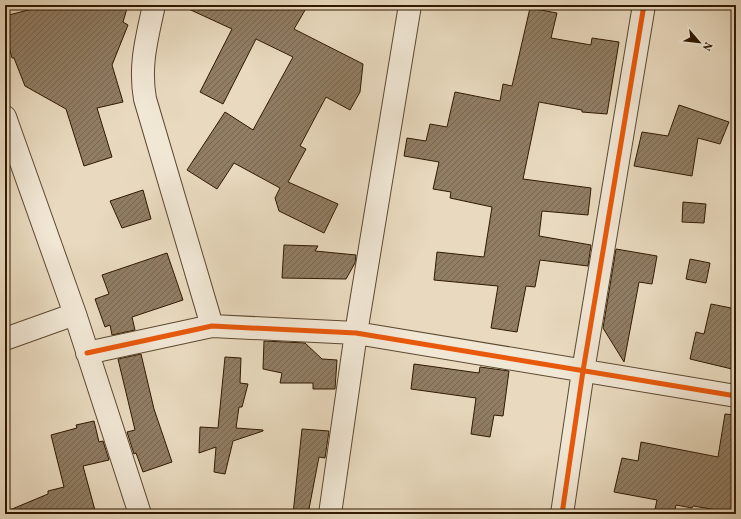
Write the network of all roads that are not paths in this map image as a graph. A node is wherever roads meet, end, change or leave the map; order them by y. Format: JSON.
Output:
{"nodes":[{"id":1,"x":154,"y":5,"type":"edge"},
{"id":2,"x":410,"y":5,"type":"edge"},
{"id":3,"x":644,"y":5,"type":"edge"},
{"id":4,"x":5,"y":117,"type":"edge"},
{"id":5,"x":75,"y":314,"type":"junction"},
{"id":6,"x":212,"y":326,"type":"junction"},
{"id":7,"x":356,"y":333,"type":"junction"},
{"id":8,"x":5,"y":339,"type":"edge"},
{"id":9,"x":88,"y":353,"type":"junction"},
{"id":10,"x":583,"y":371,"type":"junction"},
{"id":11,"x":736,"y":396,"type":"edge"},
{"id":12,"x":140,"y":514,"type":"edge"},
{"id":13,"x":330,"y":514,"type":"edge"},
{"id":14,"x":562,"y":514,"type":"edge"}],
"edges":[{"from":1,"to":6,"type":"street"},
{"from":2,"to":7,"type":"street"},
{"from":3,"to":10,"type":"street"},
{"from":4,"to":5,"type":"street"},
{"from":5,"to":8,"type":"street"},
{"from":5,"to":9,"type":"street"},
{"from":6,"to":7,"type":"street"},
{"from":6,"to":9,"type":"street"},
{"from":7,"to":10,"type":"street"},
{"from":7,"to":13,"type":"street"},
{"from":9,"to":12,"type":"street"},
{"from":10,"to":11,"type":"street"},
{"from":10,"to":14,"type":"street"}]}
